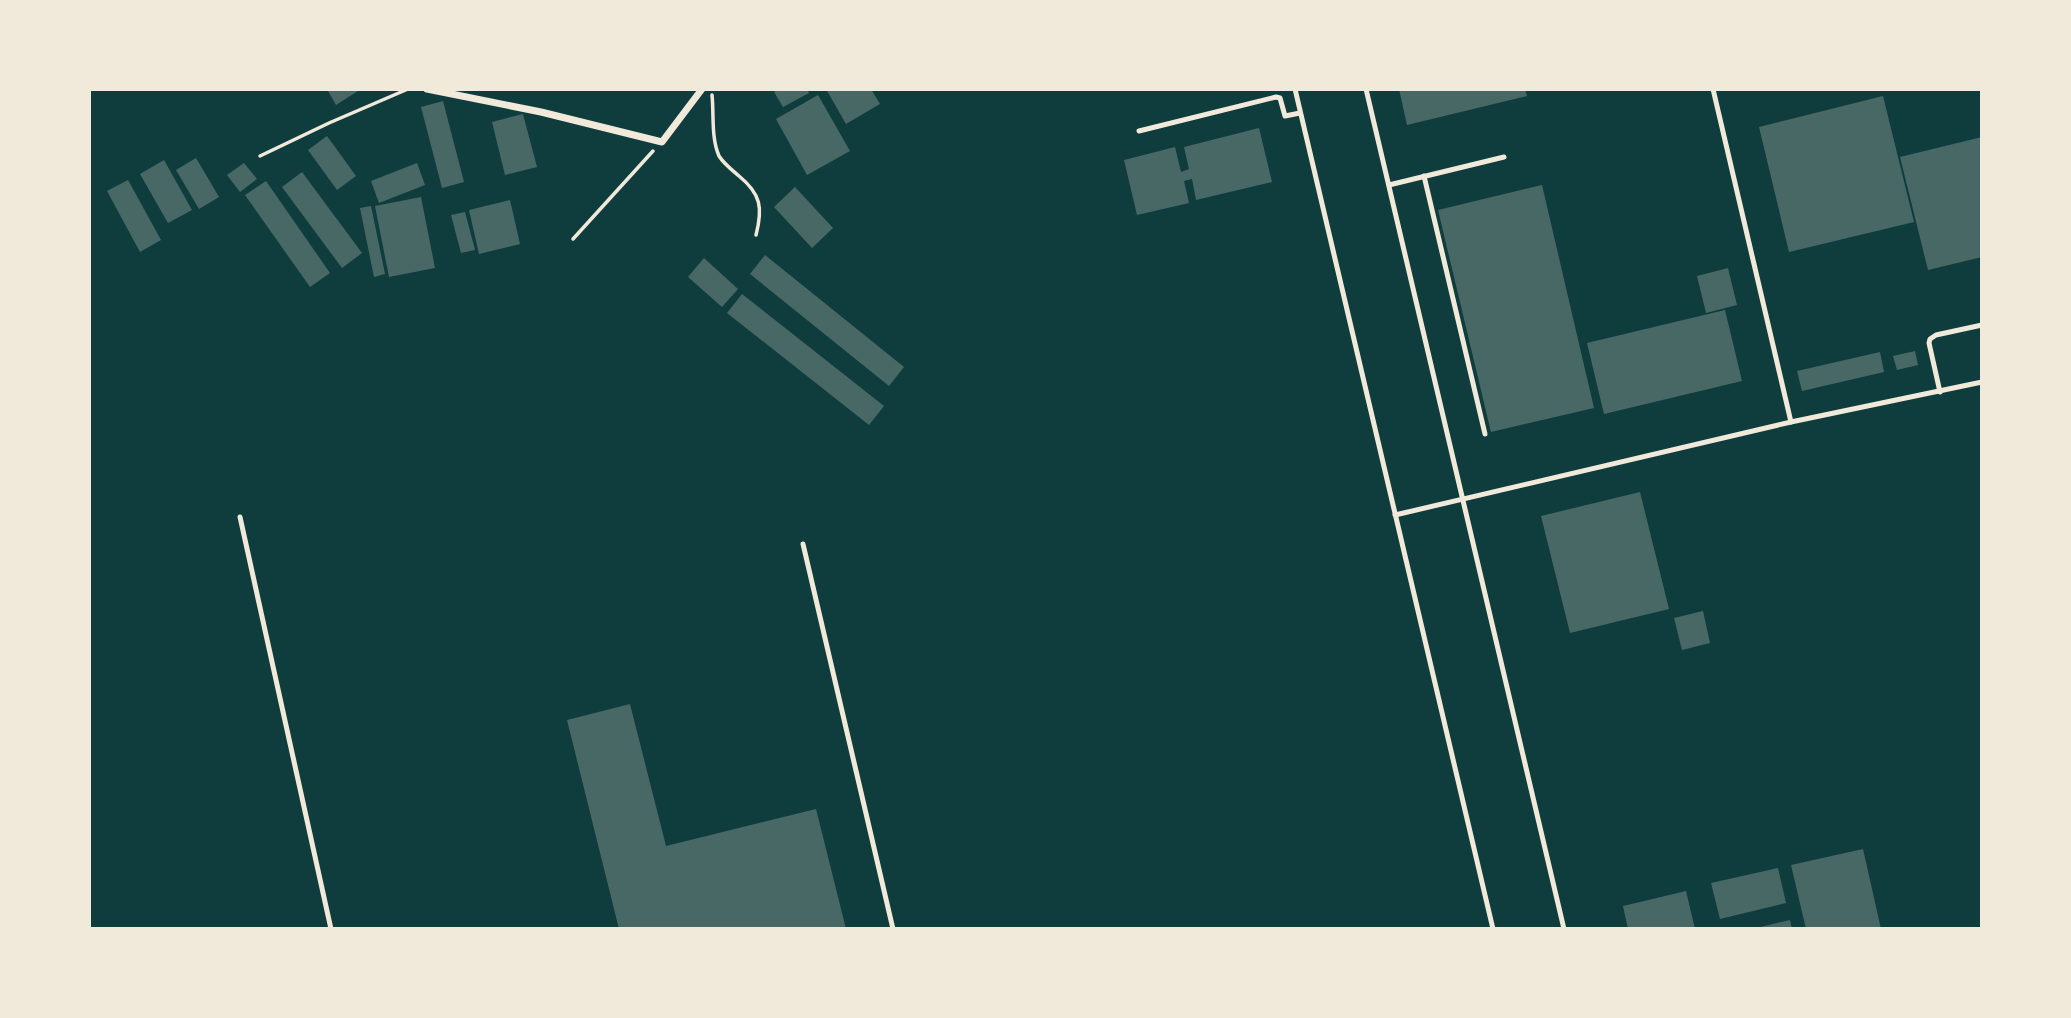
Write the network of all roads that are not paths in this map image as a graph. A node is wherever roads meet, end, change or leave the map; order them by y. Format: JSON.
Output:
{"nodes":[{"id":1,"x":427,"y":89,"type":"edge"},
{"id":2,"x":702,"y":89,"type":"edge"},
{"id":3,"x":1295,"y":89,"type":"edge"},
{"id":4,"x":1366,"y":89,"type":"edge"},
{"id":5,"x":1713,"y":89,"type":"edge"},
{"id":6,"x":1300,"y":113,"type":"junction"},
{"id":7,"x":1139,"y":131,"type":"dead end"},
{"id":8,"x":1504,"y":157,"type":"dead end"},
{"id":9,"x":1424,"y":176,"type":"junction"},
{"id":10,"x":1389,"y":185,"type":"junction"},
{"id":11,"x":1982,"y":325,"type":"edge"},
{"id":12,"x":1982,"y":382,"type":"edge"},
{"id":13,"x":1940,"y":392,"type":"junction"},
{"id":14,"x":1791,"y":422,"type":"junction"},
{"id":15,"x":1485,"y":434,"type":"dead end"},
{"id":16,"x":1463,"y":498,"type":"junction"},
{"id":17,"x":1395,"y":515,"type":"junction"},
{"id":18,"x":240,"y":517,"type":"dead end"},
{"id":19,"x":803,"y":544,"type":"dead end"},
{"id":20,"x":331,"y":929,"type":"edge"},
{"id":21,"x":893,"y":929,"type":"edge"},
{"id":22,"x":1493,"y":929,"type":"edge"},
{"id":23,"x":1564,"y":929,"type":"edge"}],
"edges":[{"from":1,"to":2,"type":"street"},
{"from":3,"to":6,"type":"lane"},
{"from":4,"to":10,"type":"lane"},
{"from":5,"to":14,"type":"lane"},
{"from":6,"to":7,"type":"lane"},
{"from":6,"to":17,"type":"lane"},
{"from":8,"to":9,"type":"lane"},
{"from":9,"to":10,"type":"lane"},
{"from":9,"to":15,"type":"lane"},
{"from":10,"to":16,"type":"lane"},
{"from":11,"to":13,"type":"lane"},
{"from":12,"to":13,"type":"lane"},
{"from":13,"to":14,"type":"lane"},
{"from":14,"to":16,"type":"lane"},
{"from":16,"to":17,"type":"lane"},
{"from":16,"to":23,"type":"lane"},
{"from":17,"to":22,"type":"lane"},
{"from":18,"to":20,"type":"lane"},
{"from":19,"to":21,"type":"lane"}]}
